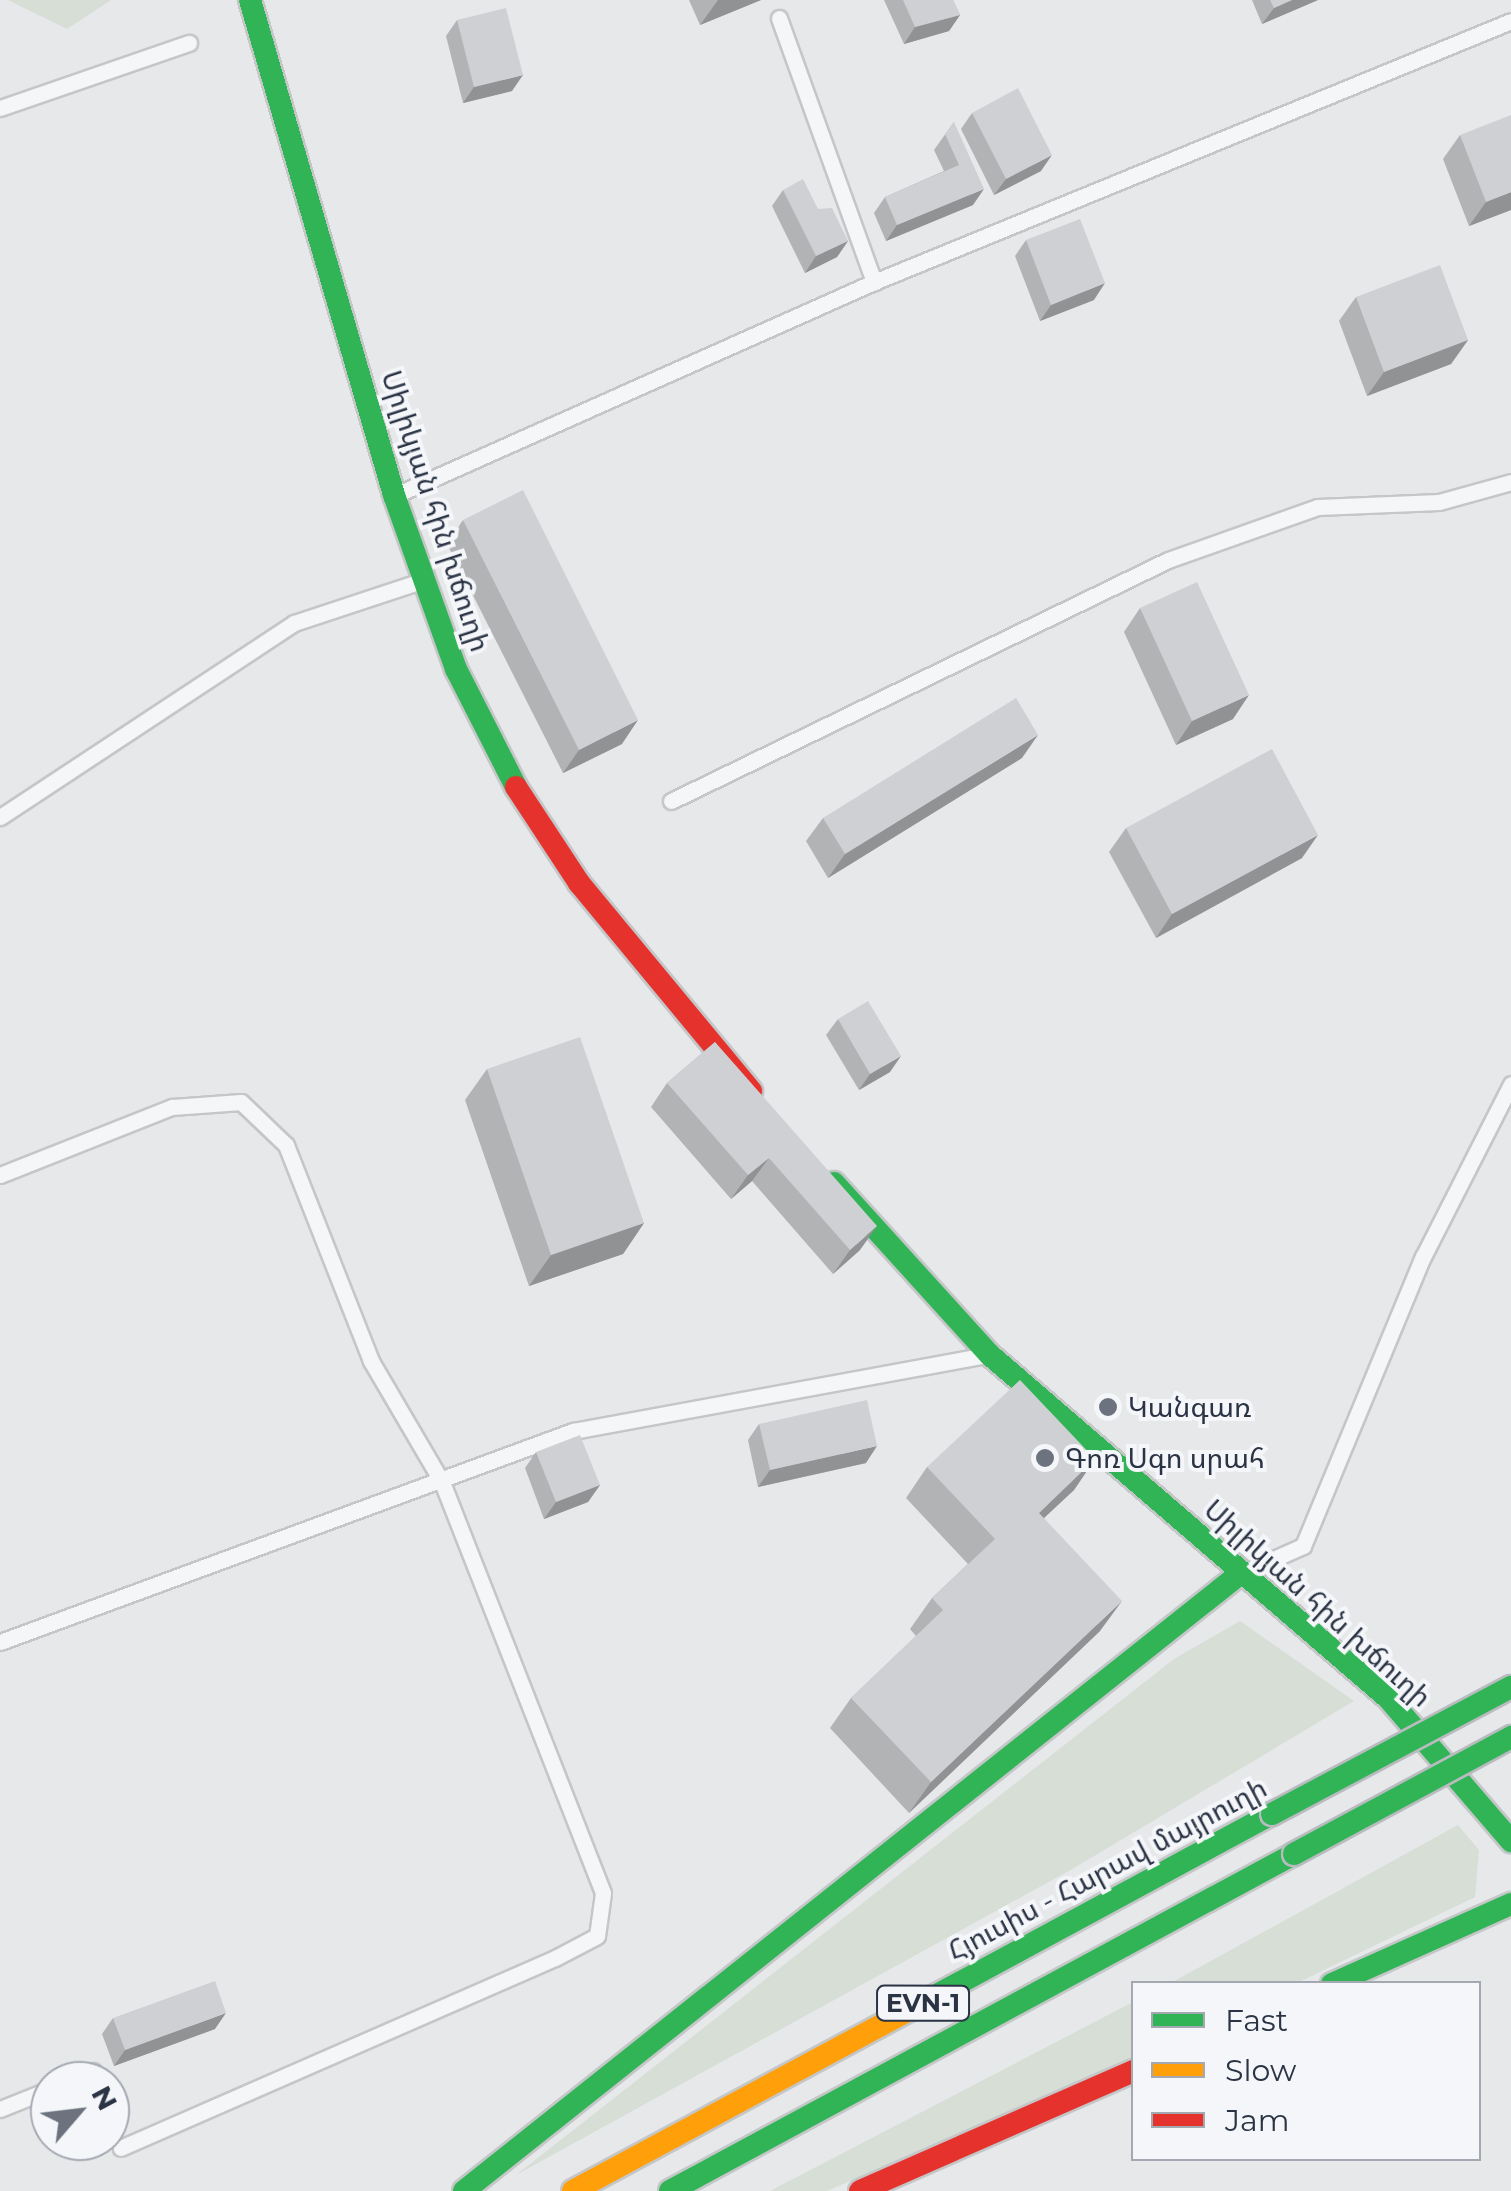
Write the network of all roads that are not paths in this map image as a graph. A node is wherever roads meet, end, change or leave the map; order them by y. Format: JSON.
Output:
{"nodes":[{"id":1,"x":250,"y":0,"type":"edge"},
{"id":2,"x":778,"y":18,"type":"dead end"},
{"id":3,"x":1511,"y":20,"type":"edge"},
{"id":4,"x":189,"y":42,"type":"dead end"},
{"id":5,"x":0,"y":108,"type":"edge"},
{"id":6,"x":874,"y":282,"type":"junction"},
{"id":7,"x":1511,"y":482,"type":"edge"},
{"id":8,"x":394,"y":495,"type":"junction"},
{"id":9,"x":421,"y":582,"type":"junction"},
{"id":10,"x":670,"y":801,"type":"dead end"},
{"id":11,"x":0,"y":817,"type":"edge"},
{"id":12,"x":1511,"y":1084,"type":"edge"},
{"id":13,"x":771,"y":1113,"type":"edge"},
{"id":14,"x":822,"y":1169,"type":"edge"},
{"id":15,"x":0,"y":1175,"type":"edge"},
{"id":16,"x":990,"y":1355,"type":"junction"},
{"id":17,"x":442,"y":1482,"type":"junction"},
{"id":18,"x":1242,"y":1573,"type":"junction"},
{"id":19,"x":0,"y":1642,"type":"edge"},
{"id":20,"x":1511,"y":1687,"type":"edge"},
{"id":21,"x":1511,"y":1737,"type":"edge"},
{"id":22,"x":1511,"y":1841,"type":"edge"},
{"id":23,"x":1511,"y":1904,"type":"edge"},
{"id":24,"x":1339,"y":1981,"type":"edge"},
{"id":25,"x":1131,"y":2072,"type":"edge"},
{"id":26,"x":30,"y":2097,"type":"edge"},
{"id":27,"x":0,"y":2109,"type":"edge"},
{"id":28,"x":130,"y":2144,"type":"edge"},
{"id":29,"x":464,"y":2191,"type":"edge"},
{"id":30,"x":573,"y":2191,"type":"edge"},
{"id":31,"x":670,"y":2191,"type":"edge"},
{"id":32,"x":860,"y":2191,"type":"edge"}],
"edges":[{"from":1,"to":8,"type":"main road","name":"Սիլիկյան հին խճուղի"},
{"from":2,"to":6,"type":"lane"},
{"from":3,"to":6,"type":"lane"},
{"from":4,"to":5,"type":"lane"},
{"from":6,"to":8,"type":"lane"},
{"from":7,"to":10,"type":"lane"},
{"from":8,"to":9,"type":"main road","name":"Սիլիկյան հին խճուղի"},
{"from":9,"to":11,"type":"lane"},
{"from":9,"to":13,"type":"main road","name":"Սիլիկյան հին խճուղի"},
{"from":12,"to":18,"type":"lane"},
{"from":14,"to":16,"type":"main road","name":"Սիլիկյան հին խճուղի"},
{"from":15,"to":17,"type":"lane"},
{"from":16,"to":17,"type":"lane"},
{"from":16,"to":18,"type":"main road","name":"Սիլիկյան հին խճուղի"},
{"from":17,"to":19,"type":"lane"},
{"from":17,"to":28,"type":"lane"},
{"from":18,"to":22,"type":"main road","name":"Սիլիկյան հին խճուղի"},
{"from":18,"to":29,"type":"main road"},
{"from":20,"to":30,"type":"main road","name":"Հյուսիս - Հարավ մայրուղի","number":"EVN-1","bridge":true},
{"from":21,"to":31,"type":"main road","number":"EVN-1","bridge":true},
{"from":23,"to":24,"type":"main road"},
{"from":25,"to":32,"type":"main road"},
{"from":26,"to":27,"type":"lane"}]}
